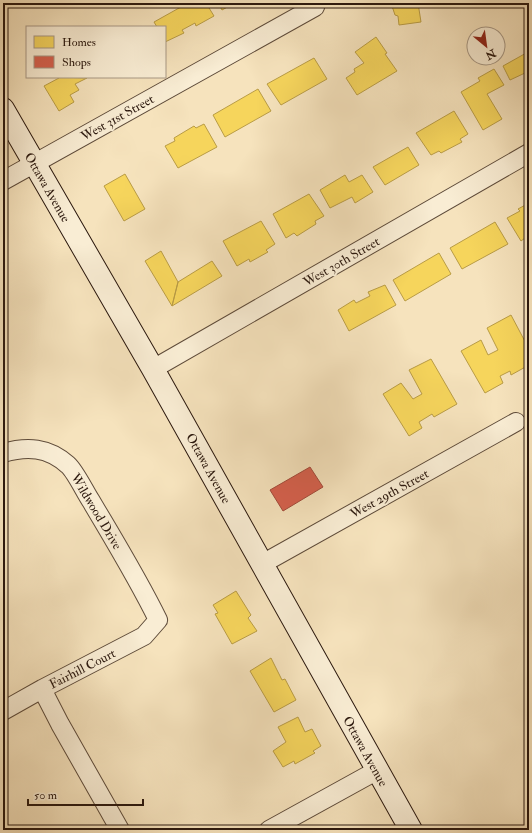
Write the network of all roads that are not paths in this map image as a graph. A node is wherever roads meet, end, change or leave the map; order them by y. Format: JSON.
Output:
{"nodes":[{"id":1,"x":315,"y":7,"type":"dead end"},
{"id":2,"x":3,"y":109,"type":"edge"},
{"id":3,"x":529,"y":153,"type":"edge"},
{"id":4,"x":34,"y":164,"type":"junction"},
{"id":5,"x":3,"y":181,"type":"edge"},
{"id":6,"x":153,"y":369,"type":"junction"},
{"id":7,"x":516,"y":422,"type":"dead end"},
{"id":8,"x":3,"y":453,"type":"edge"},
{"id":9,"x":262,"y":564,"type":"junction"},
{"id":10,"x":158,"y":620,"type":"joint"},
{"id":11,"x":42,"y":689,"type":"junction"},
{"id":12,"x":3,"y":711,"type":"edge"},
{"id":13,"x":376,"y":771,"type":"junction"},
{"id":14,"x":120,"y":830,"type":"edge"},
{"id":15,"x":268,"y":830,"type":"edge"},
{"id":16,"x":411,"y":830,"type":"edge"}],
"edges":[{"from":1,"to":4,"type":"street","name":"West 31st Street"},
{"from":2,"to":4,"type":"street","name":"Ottawa Avenue"},
{"from":3,"to":6,"type":"street","name":"West 30th Street"},
{"from":4,"to":5,"type":"street","name":"West 31st Street"},
{"from":4,"to":6,"type":"street","name":"Ottawa Avenue"},
{"from":6,"to":9,"type":"street","name":"Ottawa Avenue"},
{"from":7,"to":9,"type":"street","name":"West 29th Street"},
{"from":8,"to":10,"type":"street","name":"Wildwood Drive"},
{"from":9,"to":13,"type":"street","name":"Ottawa Avenue"},
{"from":10,"to":11,"type":"street","name":"Fairhill Court"},
{"from":11,"to":12,"type":"street","name":"Fairhill Court"},
{"from":11,"to":14,"type":"street"},
{"from":13,"to":15,"type":"street"},
{"from":13,"to":16,"type":"street","name":"Ottawa Avenue"}]}
